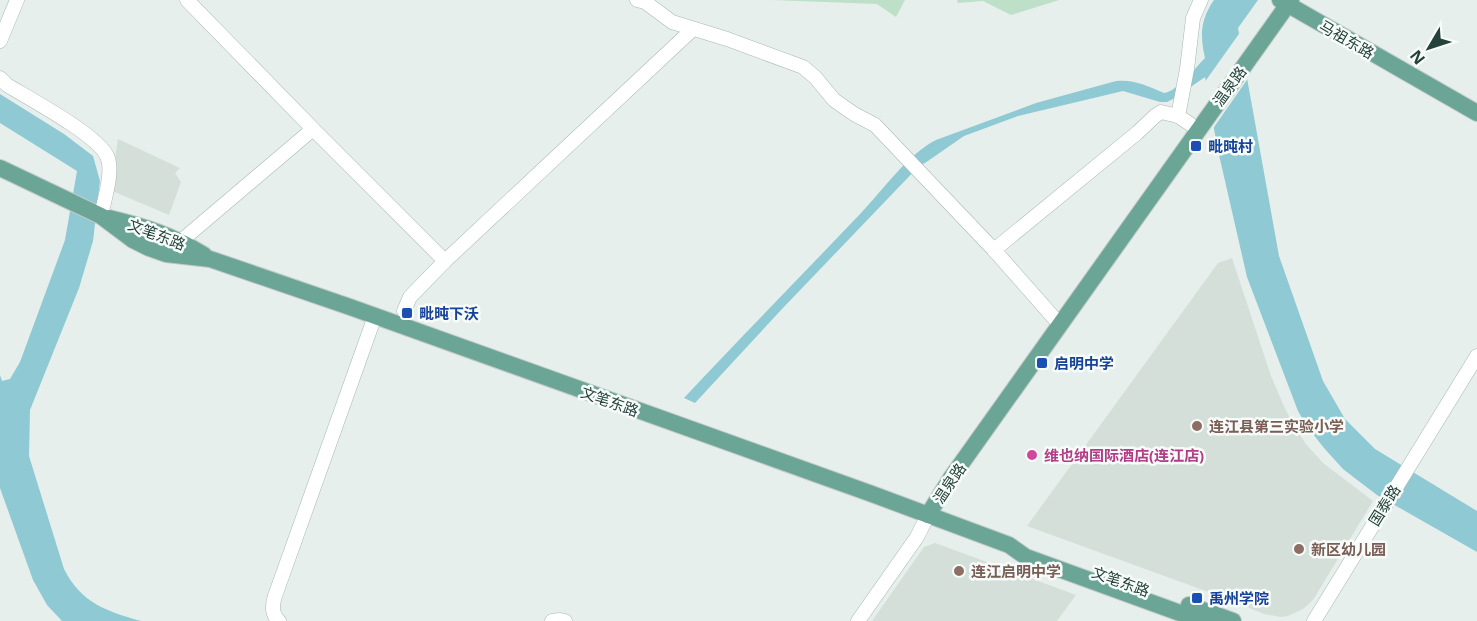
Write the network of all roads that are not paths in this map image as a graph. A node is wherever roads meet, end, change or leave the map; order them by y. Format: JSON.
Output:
{"nodes":[{"id":1,"x":17,"y":0,"type":"edge"},
{"id":2,"x":187,"y":0,"type":"edge"},
{"id":3,"x":637,"y":0,"type":"edge"},
{"id":4,"x":1202,"y":0,"type":"edge"},
{"id":5,"x":1284,"y":1,"type":"edge"},
{"id":6,"x":693,"y":28,"type":"junction"},
{"id":7,"x":0,"y":41,"type":"edge"},
{"id":8,"x":0,"y":78,"type":"edge"},
{"id":9,"x":1204,"y":113,"type":"junction"},
{"id":10,"x":1477,"y":113,"type":"edge"},
{"id":11,"x":1184,"y":120,"type":"junction"},
{"id":12,"x":313,"y":129,"type":"junction"},
{"id":13,"x":0,"y":168,"type":"edge"},
{"id":14,"x":101,"y":216,"type":"junction"},
{"id":15,"x":181,"y":241,"type":"junction"},
{"id":16,"x":994,"y":250,"type":"junction"},
{"id":17,"x":210,"y":259,"type":"junction"},
{"id":18,"x":445,"y":261,"type":"junction"},
{"id":19,"x":404,"y":311,"type":"dead end"},
{"id":20,"x":375,"y":316,"type":"junction"},
{"id":21,"x":1053,"y":318,"type":"junction"},
{"id":22,"x":1475,"y":363,"type":"edge"},
{"id":23,"x":928,"y":515,"type":"junction"},
{"id":24,"x":1009,"y":545,"type":"junction"},
{"id":25,"x":279,"y":621,"type":"edge"},
{"id":26,"x":552,"y":621,"type":"edge"},
{"id":27,"x":565,"y":621,"type":"edge"},
{"id":28,"x":858,"y":621,"type":"edge"},
{"id":29,"x":1202,"y":621,"type":"edge"},
{"id":30,"x":1233,"y":621,"type":"edge"},
{"id":31,"x":1314,"y":621,"type":"edge"}],
"edges":[{"from":1,"to":7,"type":"street"},
{"from":2,"to":12,"type":"street"},
{"from":3,"to":6,"type":"street"},
{"from":4,"to":11,"type":"street"},
{"from":5,"to":9,"type":"main road","name":"温泉路"},
{"from":5,"to":10,"type":"main road","name":"马祖东路"},
{"from":6,"to":16,"type":"street"},
{"from":6,"to":18,"type":"street"},
{"from":8,"to":14,"type":"street"},
{"from":9,"to":11,"type":"main road","name":"温泉路"},
{"from":9,"to":23,"type":"main road","name":"温泉路"},
{"from":11,"to":16,"type":"street"},
{"from":11,"to":21,"type":"main road","name":"温泉路"},
{"from":12,"to":15,"type":"street"},
{"from":12,"to":18,"type":"street"},
{"from":13,"to":14,"type":"main road","name":"文笔东路"},
{"from":14,"to":15,"type":"main road","name":"文笔东路"},
{"from":14,"to":17,"type":"main road","name":"文笔东路"},
{"from":15,"to":17,"type":"main road","name":"文笔东路"},
{"from":16,"to":21,"type":"street"},
{"from":17,"to":20,"type":"main road","name":"文笔东路"},
{"from":18,"to":19,"type":"street"},
{"from":20,"to":23,"type":"main road","name":"文笔东路"},
{"from":20,"to":25,"type":"street"},
{"from":21,"to":23,"type":"main road","name":"温泉路"},
{"from":22,"to":31,"type":"street","name":"国泰路"},
{"from":23,"to":24,"type":"main road","name":"文笔东路"},
{"from":23,"to":28,"type":"street"},
{"from":24,"to":29,"type":"main road","name":"文笔东路"},
{"from":24,"to":30,"type":"main road","name":"文笔东路"},
{"from":26,"to":27,"type":"street"}]}
